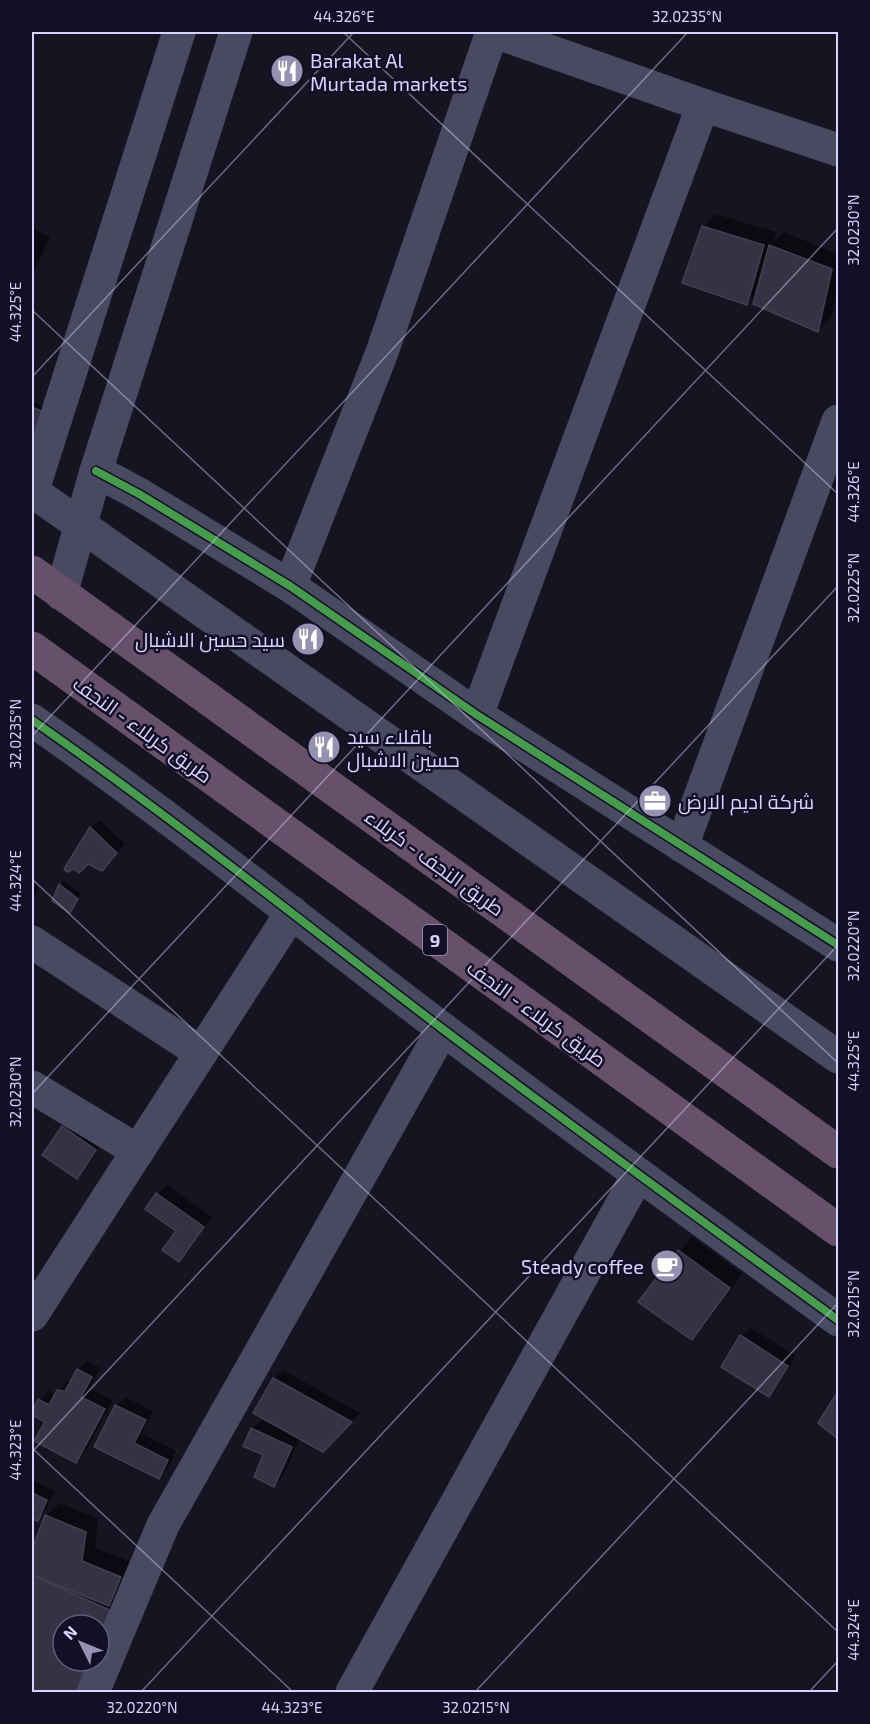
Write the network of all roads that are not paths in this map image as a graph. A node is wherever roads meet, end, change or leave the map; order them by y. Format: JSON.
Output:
{"nodes":[{"id":1,"x":179,"y":32,"type":"edge"},
{"id":2,"x":236,"y":32,"type":"edge"},
{"id":3,"x":493,"y":32,"type":"edge"},
{"id":4,"x":703,"y":105,"type":"junction"},
{"id":5,"x":838,"y":150,"type":"edge"},
{"id":6,"x":838,"y":421,"type":"edge"},
{"id":7,"x":96,"y":471,"type":"junction"},
{"id":8,"x":32,"y":492,"type":"edge"},
{"id":9,"x":81,"y":526,"type":"junction"},
{"id":10,"x":32,"y":572,"type":"edge"},
{"id":11,"x":290,"y":586,"type":"junction"},
{"id":12,"x":61,"y":594,"type":"junction"},
{"id":13,"x":33,"y":652,"type":"edge"},
{"id":14,"x":477,"y":715,"type":"junction"},
{"id":15,"x":32,"y":720,"type":"edge"},
{"id":16,"x":682,"y":846,"type":"junction"},
{"id":17,"x":292,"y":912,"type":"junction"},
{"id":18,"x":32,"y":942,"type":"edge"},
{"id":19,"x":838,"y":945,"type":"edge"},
{"id":20,"x":443,"y":1029,"type":"junction"},
{"id":21,"x":201,"y":1053,"type":"junction"},
{"id":22,"x":838,"y":1058,"type":"edge"},
{"id":23,"x":32,"y":1087,"type":"edge"},
{"id":24,"x":138,"y":1151,"type":"junction"},
{"id":25,"x":838,"y":1152,"type":"edge"},
{"id":26,"x":638,"y":1174,"type":"junction"},
{"id":27,"x":838,"y":1230,"type":"edge"},
{"id":28,"x":32,"y":1315,"type":"edge"},
{"id":29,"x":838,"y":1320,"type":"edge"},
{"id":30,"x":93,"y":1692,"type":"edge"},
{"id":31,"x":352,"y":1692,"type":"edge"}],
"edges":[{"from":1,"to":8,"type":"street"},
{"from":2,"to":7,"type":"street"},
{"from":3,"to":4,"type":"street"},
{"from":3,"to":11,"type":"street"},
{"from":4,"to":5,"type":"street"},
{"from":4,"to":14,"type":"street"},
{"from":6,"to":16,"type":"street"},
{"from":7,"to":9,"type":"street"},
{"from":7,"to":11,"type":"street"},
{"from":8,"to":9,"type":"street"},
{"from":9,"to":12,"type":"street"},
{"from":9,"to":22,"type":"street"},
{"from":10,"to":12,"type":"highway","name":"طريق النجف - کربلاء"},
{"from":11,"to":14,"type":"street"},
{"from":12,"to":25,"type":"highway","name":"طريق النجف - کربلاء"},
{"from":13,"to":27,"type":"highway","name":"طريق کربلاء - النجف","number":"9"},
{"from":14,"to":16,"type":"street"},
{"from":15,"to":17,"type":"street"},
{"from":16,"to":19,"type":"street"},
{"from":17,"to":20,"type":"street"},
{"from":17,"to":21,"type":"street"},
{"from":18,"to":21,"type":"street"},
{"from":20,"to":26,"type":"street"},
{"from":20,"to":30,"type":"street"},
{"from":21,"to":24,"type":"street"},
{"from":23,"to":24,"type":"street"},
{"from":24,"to":28,"type":"street"},
{"from":26,"to":29,"type":"street"},
{"from":26,"to":31,"type":"street"}]}
